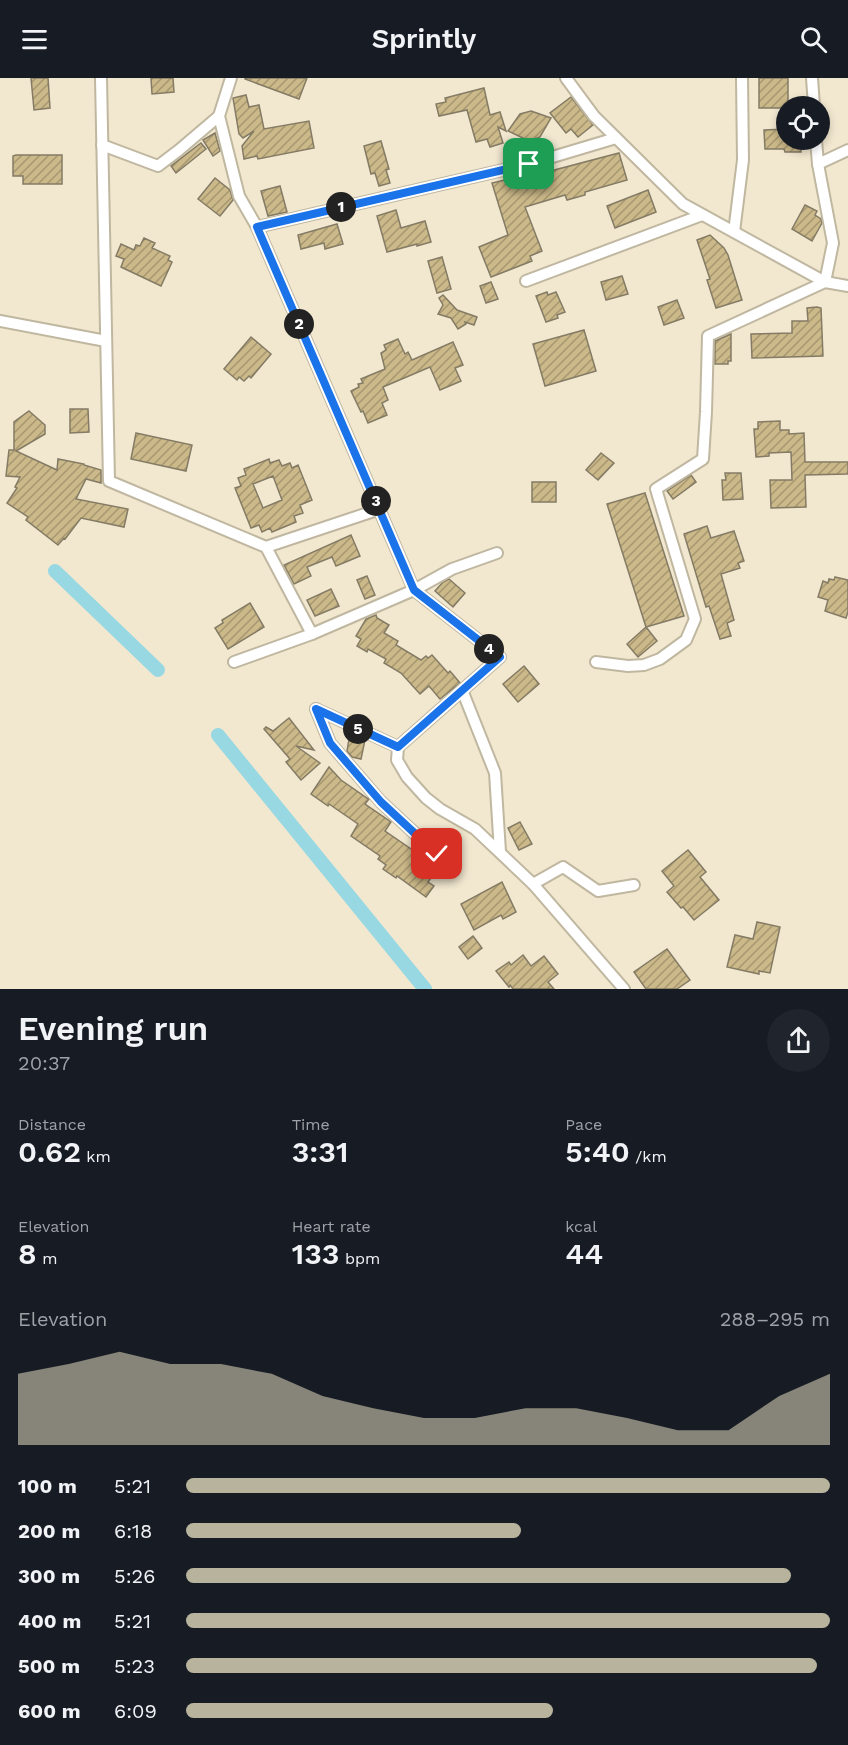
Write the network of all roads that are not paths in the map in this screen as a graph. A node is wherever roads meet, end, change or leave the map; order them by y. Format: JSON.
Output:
{"nodes":[{"id":1,"x":101,"y":78,"type":"edge"},
{"id":2,"x":231,"y":78,"type":"edge"},
{"id":3,"x":566,"y":78,"type":"edge"},
{"id":4,"x":742,"y":78,"type":"edge"},
{"id":5,"x":812,"y":78,"type":"edge"},
{"id":6,"x":813,"y":96,"type":"edge"},
{"id":7,"x":219,"y":116,"type":"junction"},
{"id":8,"x":616,"y":138,"type":"junction"},
{"id":9,"x":102,"y":145,"type":"junction"},
{"id":10,"x":817,"y":150,"type":"edge"},
{"id":11,"x":848,"y":150,"type":"edge"},
{"id":12,"x":818,"y":165,"type":"junction"},
{"id":13,"x":702,"y":215,"type":"junction"},
{"id":14,"x":257,"y":227,"type":"junction"},
{"id":15,"x":734,"y":232,"type":"junction"},
{"id":16,"x":526,"y":281,"type":"dead end"},
{"id":17,"x":825,"y":282,"type":"junction"},
{"id":18,"x":848,"y":286,"type":"edge"},
{"id":19,"x":0,"y":321,"type":"edge"},
{"id":20,"x":106,"y":341,"type":"junction"},
{"id":21,"x":380,"y":509,"type":"junction"},
{"id":22,"x":266,"y":547,"type":"junction"},
{"id":23,"x":497,"y":553,"type":"dead end"},
{"id":24,"x":414,"y":590,"type":"junction"},
{"id":25,"x":312,"y":634,"type":"junction"},
{"id":26,"x":234,"y":662,"type":"dead end"},
{"id":27,"x":596,"y":662,"type":"dead end"},
{"id":28,"x":462,"y":690,"type":"junction"},
{"id":29,"x":398,"y":747,"type":"junction"},
{"id":30,"x":500,"y":852,"type":"junction"},
{"id":31,"x":437,"y":854,"type":"dead end"},
{"id":32,"x":533,"y":884,"type":"junction"},
{"id":33,"x":634,"y":885,"type":"dead end"},
{"id":34,"x":624,"y":989,"type":"edge"}],
"edges":[{"from":1,"to":9,"type":"street"},
{"from":2,"to":7,"type":"street"},
{"from":3,"to":8,"type":"street"},
{"from":4,"to":15,"type":"street"},
{"from":5,"to":6,"type":"street"},
{"from":7,"to":9,"type":"street"},
{"from":7,"to":14,"type":"street"},
{"from":8,"to":13,"type":"street"},
{"from":8,"to":14,"type":"street"},
{"from":9,"to":20,"type":"street"},
{"from":10,"to":12,"type":"street"},
{"from":11,"to":12,"type":"street"},
{"from":12,"to":17,"type":"street"},
{"from":13,"to":15,"type":"street"},
{"from":13,"to":16,"type":"street"},
{"from":14,"to":21,"type":"street"},
{"from":15,"to":17,"type":"street"},
{"from":17,"to":18,"type":"street"},
{"from":17,"to":27,"type":"street"},
{"from":19,"to":20,"type":"street"},
{"from":20,"to":22,"type":"street"},
{"from":21,"to":22,"type":"street"},
{"from":21,"to":24,"type":"street"},
{"from":22,"to":25,"type":"street"},
{"from":23,"to":24,"type":"street"},
{"from":24,"to":25,"type":"street"},
{"from":24,"to":28,"type":"street"},
{"from":25,"to":26,"type":"street"},
{"from":28,"to":29,"type":"street"},
{"from":28,"to":30,"type":"street"},
{"from":29,"to":30,"type":"street"},
{"from":29,"to":31,"type":"street"},
{"from":30,"to":32,"type":"street"},
{"from":32,"to":33,"type":"street"},
{"from":32,"to":34,"type":"street"}]}
